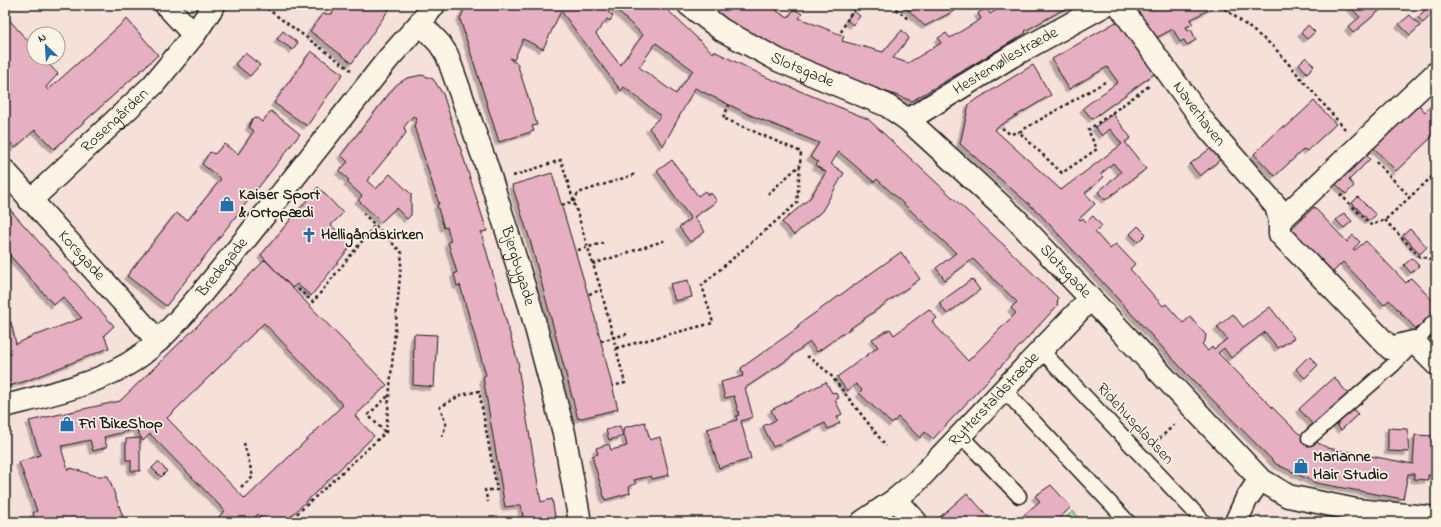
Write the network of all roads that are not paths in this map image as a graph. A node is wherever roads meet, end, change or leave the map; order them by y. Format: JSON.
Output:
{"nodes":[{"id":1,"x":166,"y":5,"type":"edge"},
{"id":2,"x":214,"y":5,"type":"edge"},
{"id":3,"x":434,"y":5,"type":"edge"},
{"id":4,"x":689,"y":5,"type":"edge"},
{"id":5,"x":1105,"y":5,"type":"edge"},
{"id":6,"x":1119,"y":5,"type":"edge"},
{"id":7,"x":420,"y":23,"type":"junction"},
{"id":8,"x":194,"y":35,"type":"junction"},
{"id":9,"x":1436,"y":73,"type":"edge"},
{"id":10,"x":908,"y":120,"type":"junction"},
{"id":11,"x":5,"y":171,"type":"edge"},
{"id":12,"x":30,"y":201,"type":"junction"},
{"id":13,"x":1280,"y":221,"type":"junction"},
{"id":14,"x":1090,"y":299,"type":"junction"},
{"id":15,"x":1436,"y":320,"type":"edge"},
{"id":16,"x":158,"y":341,"type":"junction"},
{"id":17,"x":1414,"y":342,"type":"junction"},
{"id":18,"x":1041,"y":350,"type":"junction"},
{"id":19,"x":1436,"y":364,"type":"edge"},
{"id":20,"x":1003,"y":389,"type":"junction"},
{"id":21,"x":5,"y":406,"type":"edge"},
{"id":22,"x":960,"y":435,"type":"junction"},
{"id":23,"x":1309,"y":438,"type":"dead end"},
{"id":24,"x":1260,"y":479,"type":"junction"},
{"id":25,"x":1020,"y":496,"type":"dead end"},
{"id":26,"x":896,"y":499,"type":"junction"},
{"id":27,"x":1436,"y":518,"type":"edge"},
{"id":28,"x":580,"y":522,"type":"edge"},
{"id":29,"x":862,"y":522,"type":"edge"},
{"id":30,"x":916,"y":522,"type":"edge"},
{"id":31,"x":1128,"y":522,"type":"edge"},
{"id":32,"x":1204,"y":522,"type":"edge"},
{"id":33,"x":1236,"y":522,"type":"edge"}],
"edges":[{"from":1,"to":8,"type":"street"},
{"from":2,"to":8,"type":"street","name":"Rosengården"},
{"from":3,"to":7,"type":"street","name":"Bredegade"},
{"from":4,"to":10,"type":"street","name":"Slotsgade"},
{"from":5,"to":10,"type":"street","name":"Hestemøllestræde"},
{"from":6,"to":13,"type":"street","name":"Naverhaven"},
{"from":7,"to":16,"type":"street","name":"Bredegade"},
{"from":7,"to":28,"type":"street","name":"Bjergbygade"},
{"from":8,"to":12,"type":"street","name":"Rosengården"},
{"from":9,"to":13,"type":"street"},
{"from":10,"to":14,"type":"street","name":"Slotsgade"},
{"from":11,"to":12,"type":"street","name":"Korsgade"},
{"from":12,"to":16,"type":"street","name":"Korsgade"},
{"from":13,"to":17,"type":"street","name":"Naverhaven"},
{"from":14,"to":18,"type":"street","name":"Rytterstaldstræde"},
{"from":14,"to":24,"type":"street","name":"Slotsgade"},
{"from":15,"to":17,"type":"lane"},
{"from":16,"to":21,"type":"street","name":"Bredegade"},
{"from":17,"to":19,"type":"street"},
{"from":17,"to":23,"type":"lane"},
{"from":18,"to":20,"type":"street","name":"Rytterstaldstræde"},
{"from":18,"to":32,"type":"lane","name":"Ridehuspladsen"},
{"from":20,"to":22,"type":"street","name":"Rytterstaldstræde"},
{"from":20,"to":31,"type":"lane"},
{"from":22,"to":25,"type":"lane"},
{"from":22,"to":26,"type":"street","name":"Rytterstaldstræde"},
{"from":24,"to":27,"type":"street","name":"Slotsgade"},
{"from":24,"to":33,"type":"street"},
{"from":26,"to":29,"type":"street","name":"Rytterstaldstræde"},
{"from":26,"to":30,"type":"street"}]}
